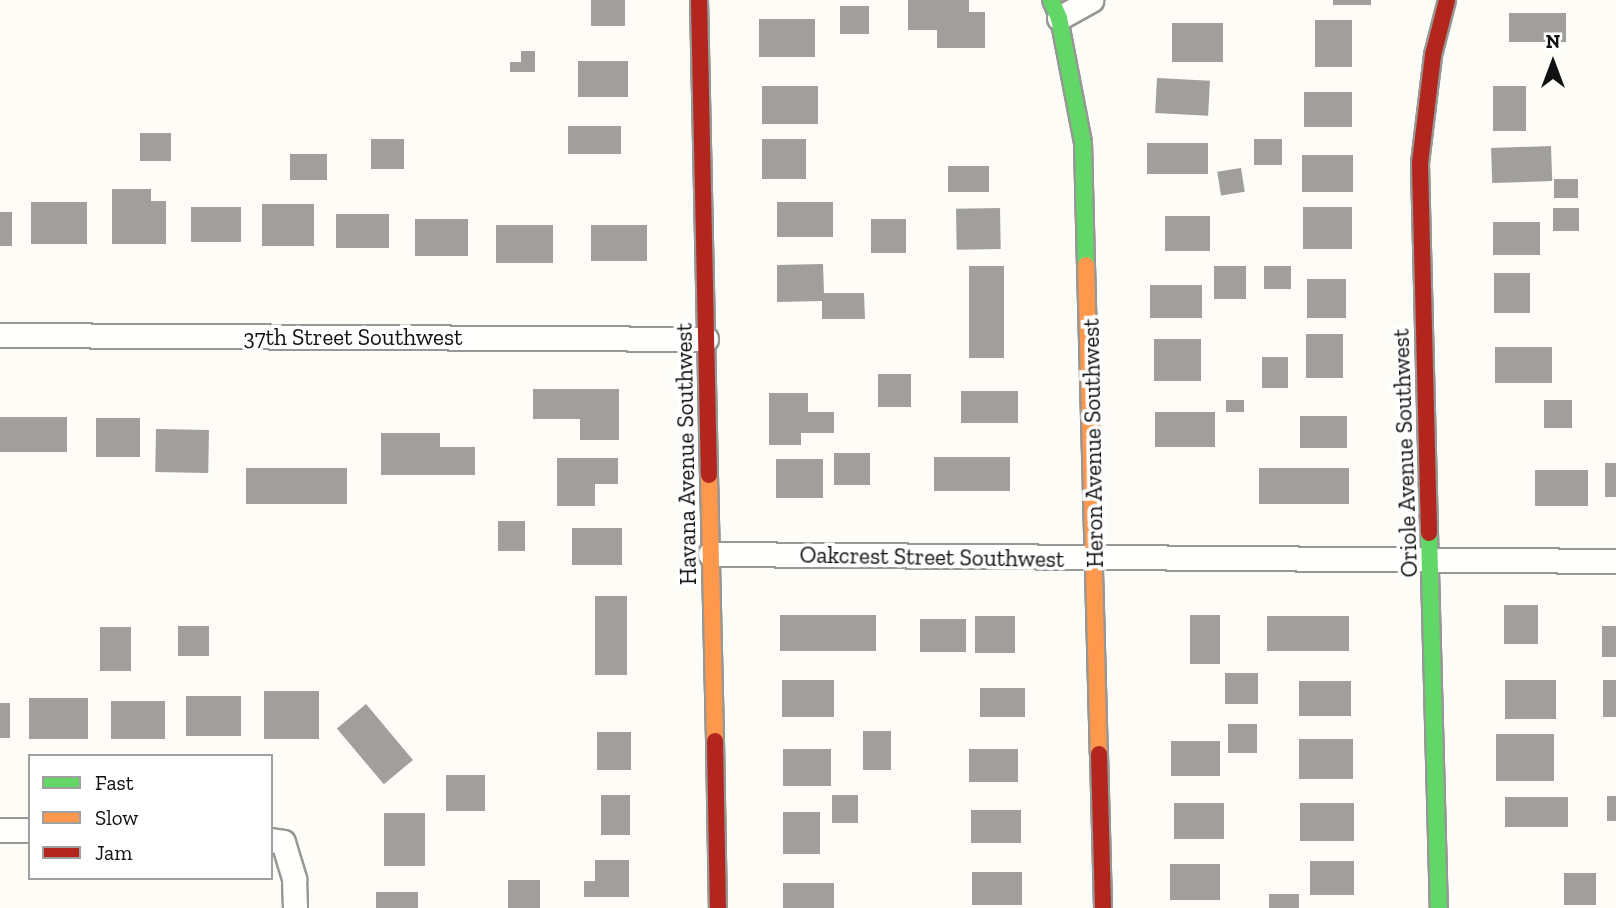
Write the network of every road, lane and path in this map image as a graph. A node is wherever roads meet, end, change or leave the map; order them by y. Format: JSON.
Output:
{"nodes":[{"id":1,"x":699,"y":0,"type":"edge"},
{"id":2,"x":1091,"y":0,"type":"edge"},
{"id":3,"x":1447,"y":0,"type":"edge"},
{"id":4,"x":1055,"y":9,"type":"edge"},
{"id":5,"x":0,"y":335,"type":"edge"},
{"id":6,"x":706,"y":339,"type":"junction"},
{"id":7,"x":710,"y":554,"type":"junction"},
{"id":8,"x":1096,"y":559,"type":"junction"},
{"id":9,"x":1431,"y":561,"type":"junction"},
{"id":10,"x":1616,"y":561,"type":"edge"},
{"id":11,"x":0,"y":830,"type":"edge"},
{"id":12,"x":28,"y":830,"type":"edge"},
{"id":13,"x":277,"y":841,"type":"edge"},
{"id":14,"x":295,"y":908,"type":"edge"},
{"id":15,"x":718,"y":908,"type":"edge"},
{"id":16,"x":1104,"y":908,"type":"edge"},
{"id":17,"x":1439,"y":908,"type":"edge"}],
"edges":[{"from":1,"to":6,"type":"street","name":"Havana Avenue Southwest"},
{"from":2,"to":4,"type":"street","name":"Heron Avenue Southwest"},
{"from":3,"to":9,"type":"street","name":"Oriole Avenue Southwest"},
{"from":4,"to":8,"type":"street","name":"Heron Avenue Southwest"},
{"from":5,"to":6,"type":"street","name":"37th Street Southwest"},
{"from":6,"to":7,"type":"street","name":"Havana Avenue Southwest"},
{"from":7,"to":8,"type":"street","name":"Oakcrest Street Southwest"},
{"from":7,"to":15,"type":"street","name":"Havana Avenue Southwest"},
{"from":8,"to":9,"type":"street","name":"Oakcrest Street Southwest"},
{"from":8,"to":16,"type":"street","name":"Heron Avenue Southwest"},
{"from":9,"to":10,"type":"street","name":"Oakcrest Street Southwest"},
{"from":9,"to":17,"type":"street","name":"Oriole Avenue Southwest"},
{"from":11,"to":12,"type":"street"},
{"from":13,"to":14,"type":"street"}]}
